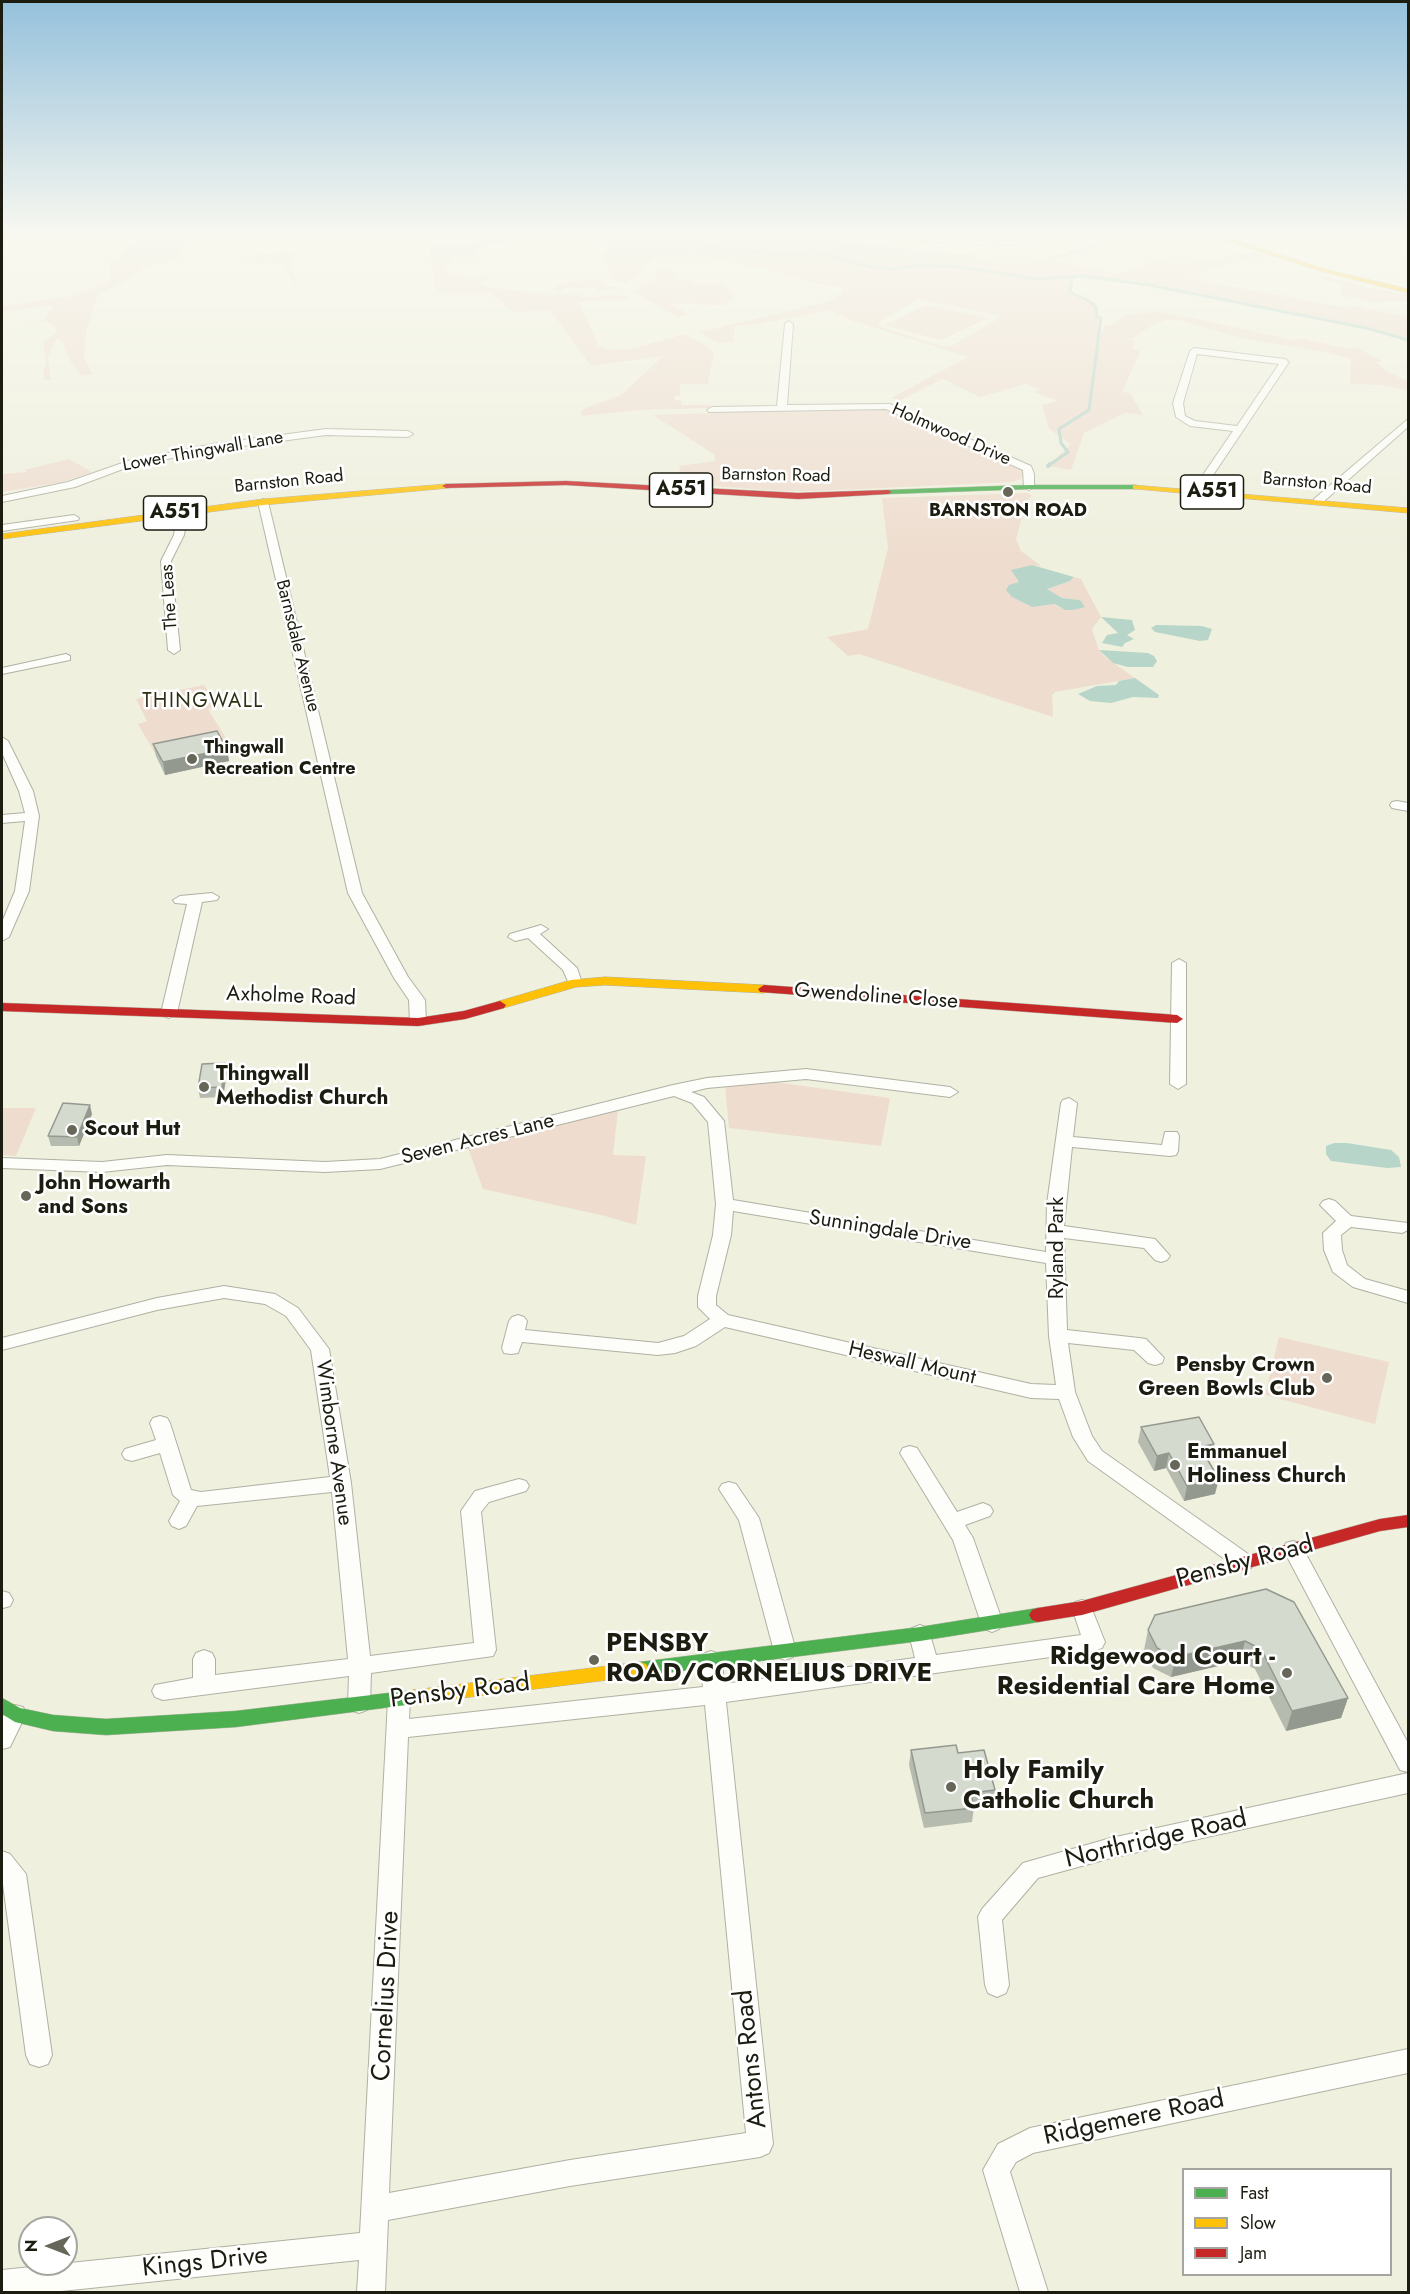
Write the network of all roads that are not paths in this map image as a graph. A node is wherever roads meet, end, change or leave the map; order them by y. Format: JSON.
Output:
{"nodes":[{"id":1,"x":788,"y":341,"type":"edge"},
{"id":2,"x":782,"y":407,"type":"junction"},
{"id":3,"x":712,"y":410,"type":"dead end"},
{"id":4,"x":1408,"y":422,"type":"edge"},
{"id":5,"x":1239,"y":429,"type":"junction"},
{"id":6,"x":408,"y":434,"type":"dead end"},
{"id":7,"x":1029,"y":487,"type":"junction"},
{"id":8,"x":1197,"y":491,"type":"junction"},
{"id":9,"x":2,"y":499,"type":"edge"},
{"id":10,"x":1318,"y":501,"type":"junction"},
{"id":11,"x":262,"y":502,"type":"junction"},
{"id":12,"x":1408,"y":511,"type":"edge"},
{"id":13,"x":172,"y":513,"type":"junction"},
{"id":14,"x":74,"y":518,"type":"dead end"},
{"id":15,"x":2,"y":528,"type":"edge"},
{"id":16,"x":2,"y":537,"type":"edge"},
{"id":17,"x":174,"y":650,"type":"dead end"},
{"id":18,"x":66,"y":658,"type":"dead end"},
{"id":19,"x":2,"y":671,"type":"edge"},
{"id":20,"x":3,"y":747,"type":"edge"},
{"id":21,"x":32,"y":816,"type":"junction"},
{"id":22,"x":2,"y":819,"type":"edge"},
{"id":23,"x":212,"y":897,"type":"dead end"},
{"id":24,"x":2,"y":937,"type":"edge"},
{"id":25,"x":515,"y":937,"type":"dead end"},
{"id":26,"x":1179,"y":963,"type":"dead end"},
{"id":27,"x":575,"y":983,"type":"junction"},
{"id":28,"x":2,"y":1008,"type":"edge"},
{"id":29,"x":169,"y":1013,"type":"junction"},
{"id":30,"x":1177,"y":1019,"type":"junction"},
{"id":31,"x":418,"y":1022,"type":"junction"},
{"id":32,"x":1178,"y":1084,"type":"dead end"},
{"id":33,"x":673,"y":1090,"type":"junction"},
{"id":34,"x":950,"y":1092,"type":"dead end"},
{"id":35,"x":1069,"y":1103,"type":"dead end"},
{"id":36,"x":1171,"y":1136,"type":"dead end"},
{"id":37,"x":1064,"y":1141,"type":"junction"},
{"id":38,"x":2,"y":1163,"type":"edge"},
{"id":39,"x":725,"y":1204,"type":"junction"},
{"id":40,"x":1329,"y":1205,"type":"dead end"},
{"id":41,"x":1347,"y":1221,"type":"junction"},
{"id":42,"x":1401,"y":1227,"type":"dead end"},
{"id":43,"x":1055,"y":1231,"type":"junction"},
{"id":44,"x":1156,"y":1244,"type":"dead end"},
{"id":45,"x":1055,"y":1259,"type":"junction"},
{"id":46,"x":1408,"y":1297,"type":"edge"},
{"id":47,"x":722,"y":1320,"type":"junction"},
{"id":48,"x":515,"y":1335,"type":"dead end"},
{"id":49,"x":1058,"y":1336,"type":"junction"},
{"id":50,"x":2,"y":1344,"type":"edge"},
{"id":51,"x":1155,"y":1358,"type":"dead end"},
{"id":52,"x":1066,"y":1392,"type":"junction"},
{"id":53,"x":160,"y":1423,"type":"dead end"},
{"id":54,"x":167,"y":1444,"type":"junction"},
{"id":55,"x":910,"y":1453,"type":"dead end"},
{"id":56,"x":132,"y":1454,"type":"dead end"},
{"id":57,"x":341,"y":1483,"type":"junction"},
{"id":58,"x":519,"y":1486,"type":"dead end"},
{"id":59,"x":729,"y":1490,"type":"dead end"},
{"id":60,"x":192,"y":1497,"type":"junction"},
{"id":61,"x":983,"y":1511,"type":"dead end"},
{"id":62,"x":179,"y":1521,"type":"dead end"},
{"id":63,"x":953,"y":1521,"type":"junction"},
{"id":64,"x":1408,"y":1521,"type":"edge"},
{"id":65,"x":1293,"y":1549,"type":"junction"},
{"id":66,"x":1245,"y":1562,"type":"junction"},
{"id":67,"x":1082,"y":1608,"type":"junction"},
{"id":68,"x":992,"y":1623,"type":"junction"},
{"id":69,"x":920,"y":1634,"type":"junction"},
{"id":70,"x":785,"y":1651,"type":"junction"},
{"id":71,"x":204,"y":1659,"type":"dead end"},
{"id":72,"x":711,"y":1660,"type":"junction"},
{"id":73,"x":928,"y":1665,"type":"junction"},
{"id":74,"x":360,"y":1666,"type":"junction"},
{"id":75,"x":204,"y":1686,"type":"junction"},
{"id":76,"x":163,"y":1690,"type":"dead end"},
{"id":77,"x":714,"y":1695,"type":"junction"},
{"id":78,"x":399,"y":1700,"type":"junction"},
{"id":79,"x":359,"y":1704,"type":"junction"},
{"id":80,"x":8,"y":1710,"type":"edge"},
{"id":81,"x":399,"y":1728,"type":"junction"},
{"id":82,"x":2,"y":1740,"type":"edge"},
{"id":83,"x":1408,"y":1763,"type":"edge"},
{"id":84,"x":1408,"y":1783,"type":"edge"},
{"id":85,"x":2,"y":1861,"type":"edge"},
{"id":86,"x":997,"y":1985,"type":"dead end"},
{"id":87,"x":39,"y":2055,"type":"dead end"},
{"id":88,"x":1408,"y":2061,"type":"edge"},
{"id":89,"x":377,"y":2209,"type":"junction"},
{"id":90,"x":374,"y":2245,"type":"junction"},
{"id":91,"x":2,"y":2284,"type":"edge"},
{"id":92,"x":371,"y":2292,"type":"edge"},
{"id":93,"x":1034,"y":2292,"type":"edge"}],
"edges":[{"from":1,"to":2,"type":"street"},
{"from":2,"to":3,"type":"street","name":"Holmwood Drive"},
{"from":2,"to":7,"type":"street","name":"Holmwood Drive"},
{"from":4,"to":10,"type":"street"},
{"from":5,"to":5,"type":"street"},
{"from":5,"to":8,"type":"street"},
{"from":6,"to":9,"type":"street","name":"Lower Thingwall Lane"},
{"from":7,"to":8,"type":"main road","name":"Barnston Road","number":"A551"},
{"from":7,"to":11,"type":"main road","name":"Barnston Road","number":"A551"},
{"from":8,"to":10,"type":"main road","name":"Barnston Road","number":"A551"},
{"from":10,"to":12,"type":"main road","name":"Barnston Road","number":"A551"},
{"from":11,"to":13,"type":"main road","name":"Barnston Road","number":"A551"},
{"from":11,"to":31,"type":"street","name":"Barnsdale Avenue"},
{"from":13,"to":16,"type":"main road","name":"Barnston Road","number":"A551"},
{"from":13,"to":17,"type":"street","name":"The Leas"},
{"from":14,"to":15,"type":"street"},
{"from":18,"to":19,"type":"street"},
{"from":20,"to":21,"type":"street"},
{"from":21,"to":22,"type":"street"},
{"from":21,"to":24,"type":"street"},
{"from":23,"to":29,"type":"street"},
{"from":25,"to":27,"type":"street"},
{"from":26,"to":30,"type":"street"},
{"from":27,"to":30,"type":"main road","name":"Gwendoline Close"},
{"from":27,"to":31,"type":"main road","name":"Axholme Road"},
{"from":28,"to":29,"type":"main road","name":"Axholme Road"},
{"from":29,"to":31,"type":"main road","name":"Axholme Road"},
{"from":30,"to":32,"type":"street"},
{"from":33,"to":34,"type":"street","name":"Seven Acres Lane"},
{"from":33,"to":38,"type":"street","name":"Seven Acres Lane"},
{"from":33,"to":39,"type":"street"},
{"from":35,"to":37,"type":"street","name":"Ryland Park"},
{"from":36,"to":37,"type":"street"},
{"from":37,"to":43,"type":"street","name":"Ryland Park"},
{"from":39,"to":45,"type":"street","name":"Sunningdale Drive"},
{"from":39,"to":47,"type":"street"},
{"from":40,"to":41,"type":"street"},
{"from":41,"to":42,"type":"street"},
{"from":41,"to":46,"type":"street"},
{"from":43,"to":44,"type":"street"},
{"from":43,"to":45,"type":"street","name":"Ryland Park"},
{"from":45,"to":49,"type":"street","name":"Ryland Park"},
{"from":47,"to":48,"type":"street"},
{"from":47,"to":52,"type":"street","name":"Heswall Mount"},
{"from":49,"to":51,"type":"street"},
{"from":49,"to":52,"type":"street","name":"Ryland Park"},
{"from":50,"to":57,"type":"street","name":"Wimborne Avenue"},
{"from":52,"to":66,"type":"street"},
{"from":53,"to":54,"type":"street"},
{"from":54,"to":56,"type":"street"},
{"from":54,"to":60,"type":"street"},
{"from":55,"to":63,"type":"street"},
{"from":57,"to":60,"type":"street"},
{"from":57,"to":74,"type":"street","name":"Wimborne Avenue"},
{"from":58,"to":74,"type":"street"},
{"from":59,"to":70,"type":"street"},
{"from":60,"to":62,"type":"street"},
{"from":61,"to":63,"type":"street"},
{"from":63,"to":68,"type":"street"},
{"from":64,"to":65,"type":"main road","name":"Pensby Road"},
{"from":65,"to":66,"type":"main road","name":"Pensby Road"},
{"from":65,"to":83,"type":"street"},
{"from":66,"to":67,"type":"main road","name":"Pensby Road"},
{"from":67,"to":68,"type":"main road","name":"Pensby Road"},
{"from":67,"to":73,"type":"street","name":"Pensby Road"},
{"from":68,"to":69,"type":"main road","name":"Pensby Road"},
{"from":69,"to":70,"type":"main road","name":"Pensby Road"},
{"from":69,"to":73,"type":"street"},
{"from":70,"to":72,"type":"main road","name":"Pensby Road"},
{"from":71,"to":75,"type":"street"},
{"from":72,"to":77,"type":"street","name":"Antons Road"},
{"from":72,"to":78,"type":"main road","name":"Pensby Road"},
{"from":73,"to":77,"type":"street","name":"Pensby Road"},
{"from":74,"to":75,"type":"street"},
{"from":74,"to":79,"type":"street","name":"Wimborne Avenue"},
{"from":75,"to":76,"type":"street"},
{"from":77,"to":81,"type":"street","name":"Pensby Road"},
{"from":77,"to":89,"type":"street","name":"Antons Road"},
{"from":78,"to":79,"type":"main road","name":"Pensby Road"},
{"from":78,"to":81,"type":"street","name":"Cornelius Drive"},
{"from":79,"to":80,"type":"main road","name":"Pensby Road"},
{"from":80,"to":82,"type":"street"},
{"from":81,"to":89,"type":"street","name":"Cornelius Drive"},
{"from":84,"to":86,"type":"street","name":"Northridge Road"},
{"from":85,"to":87,"type":"street"},
{"from":88,"to":93,"type":"street","name":"Ridgemere Road"},
{"from":89,"to":90,"type":"street","name":"Cornelius Drive"},
{"from":90,"to":91,"type":"street","name":"Kings Drive"},
{"from":90,"to":92,"type":"street","name":"Cornelius Drive"}]}
